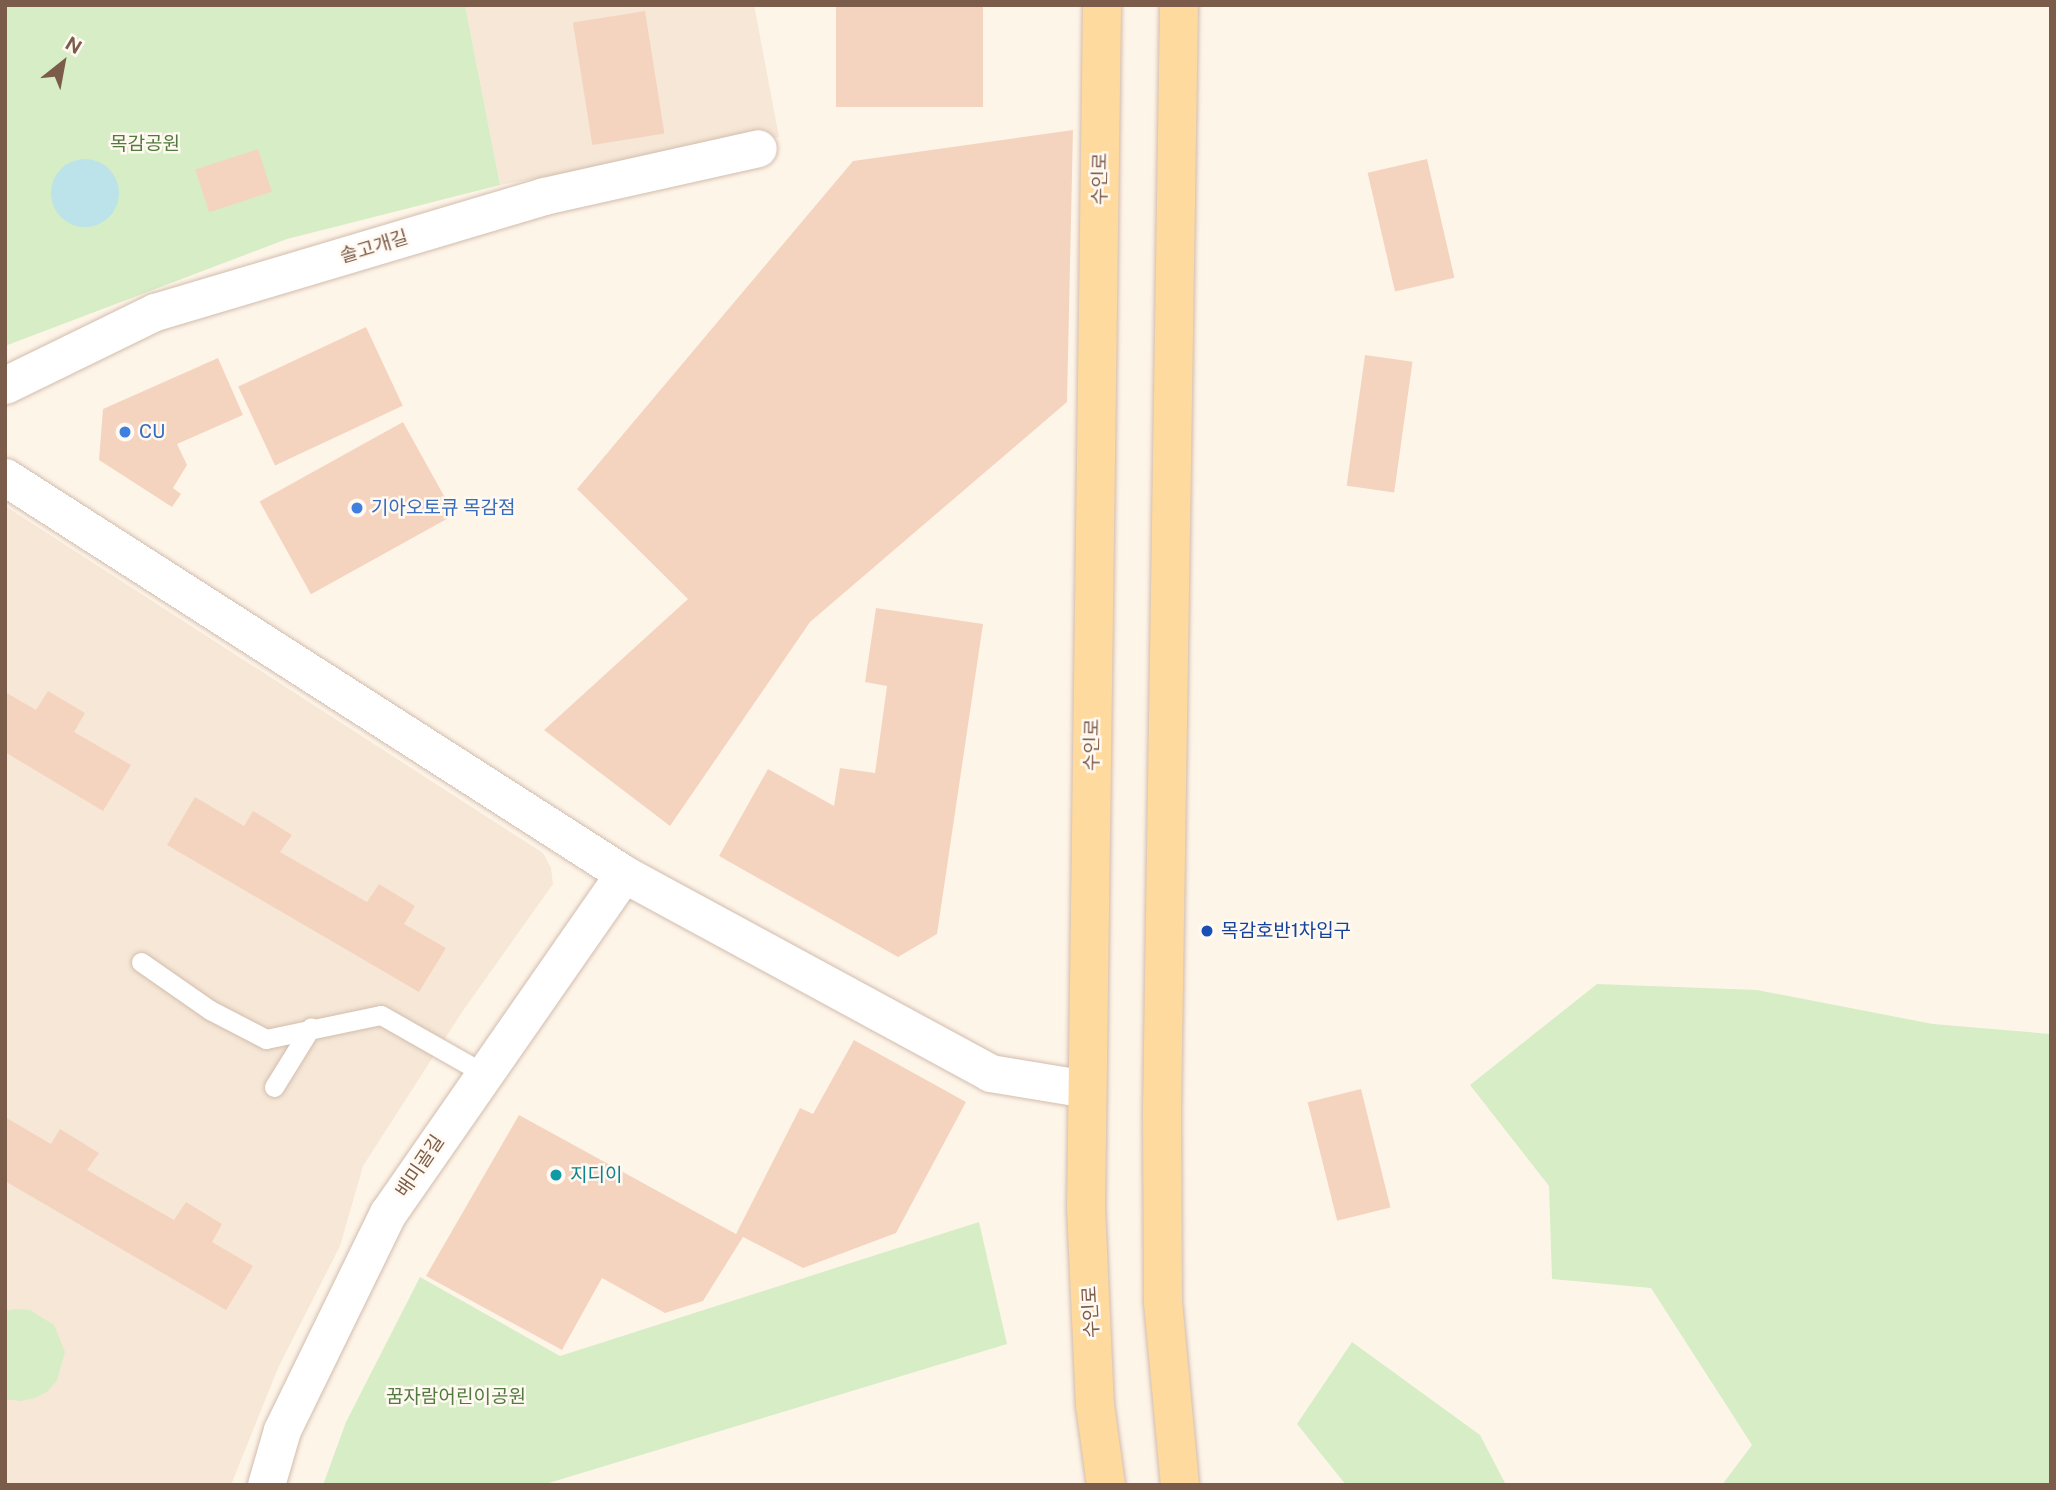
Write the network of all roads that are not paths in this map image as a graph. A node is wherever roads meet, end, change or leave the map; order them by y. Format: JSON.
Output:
{"nodes":[{"id":1,"x":1102,"y":5,"type":"edge"},
{"id":2,"x":1179,"y":5,"type":"edge"},
{"id":3,"x":758,"y":148,"type":"dead end"},
{"id":4,"x":5,"y":386,"type":"edge"},
{"id":5,"x":5,"y":477,"type":"edge"},
{"id":6,"x":624,"y":874,"type":"junction"},
{"id":7,"x":141,"y":962,"type":"dead end"},
{"id":8,"x":311,"y":1027,"type":"junction"},
{"id":9,"x":483,"y":1073,"type":"junction"},
{"id":10,"x":274,"y":1087,"type":"dead end"},
{"id":11,"x":1087,"y":1089,"type":"junction"},
{"id":12,"x":266,"y":1485,"type":"edge"},
{"id":13,"x":1106,"y":1485,"type":"edge"},
{"id":14,"x":1180,"y":1485,"type":"edge"}],
"edges":[{"from":1,"to":11,"type":"main road","name":"수인로"},
{"from":2,"to":14,"type":"main road"},
{"from":3,"to":4,"type":"street","name":"솔고개길"},
{"from":5,"to":6,"type":"street"},
{"from":6,"to":9,"type":"street","name":"배미골길"},
{"from":6,"to":11,"type":"street"},
{"from":7,"to":8,"type":"lane"},
{"from":8,"to":9,"type":"lane"},
{"from":8,"to":10,"type":"lane"},
{"from":9,"to":12,"type":"street","name":"배미골길"},
{"from":11,"to":13,"type":"main road","name":"수인로"}]}
